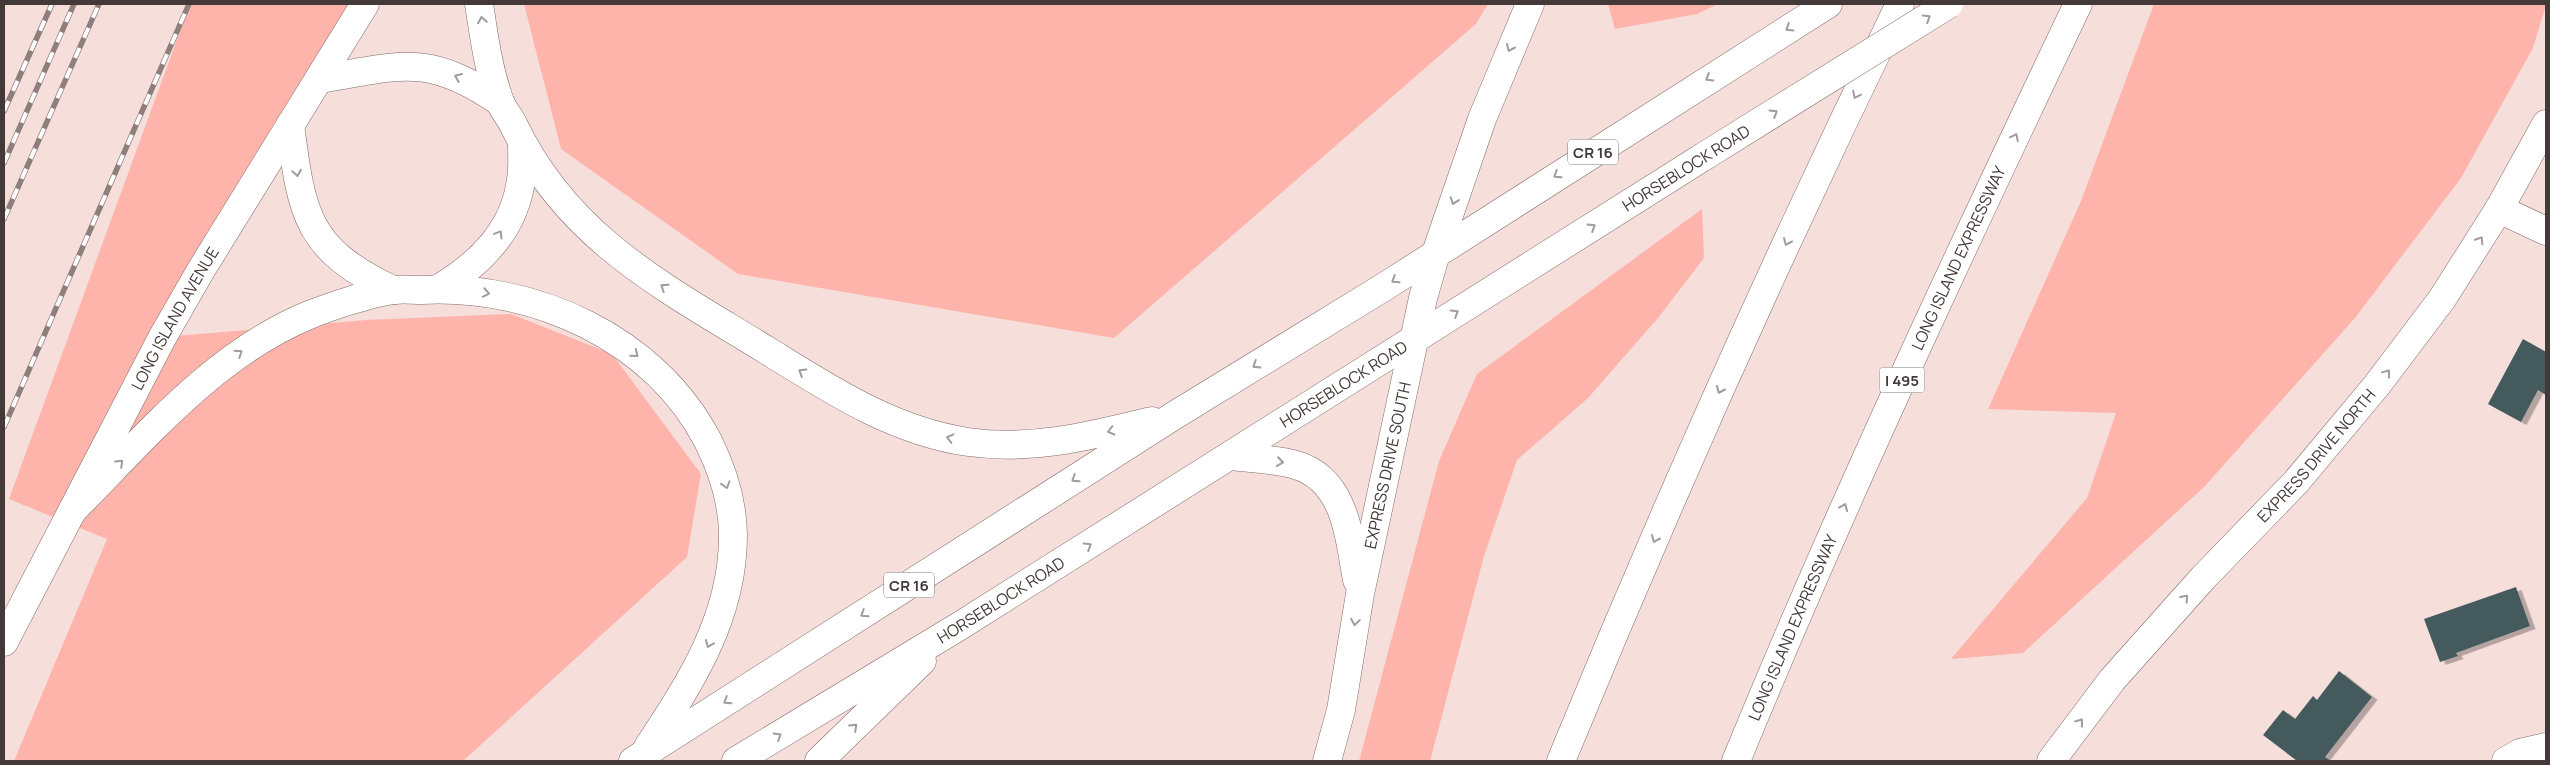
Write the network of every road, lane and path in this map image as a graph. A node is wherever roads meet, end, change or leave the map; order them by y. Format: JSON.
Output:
{"nodes":[{"id":1,"x":365,"y":4,"type":"edge"},
{"id":2,"x":479,"y":4,"type":"edge"},
{"id":3,"x":1530,"y":4,"type":"edge"},
{"id":4,"x":1828,"y":4,"type":"edge"},
{"id":5,"x":1900,"y":4,"type":"edge"},
{"id":6,"x":1949,"y":4,"type":"edge"},
{"id":7,"x":2078,"y":4,"type":"edge"},
{"id":8,"x":319,"y":78,"type":"junction"},
{"id":9,"x":500,"y":102,"type":"junction"},
{"id":10,"x":2546,"y":124,"type":"edge"},
{"id":11,"x":290,"y":125,"type":"junction"},
{"id":12,"x":522,"y":144,"type":"junction"},
{"id":13,"x":2499,"y":209,"type":"junction"},
{"id":14,"x":2546,"y":231,"type":"edge"},
{"id":15,"x":1436,"y":253,"type":"junction"},
{"id":16,"x":438,"y":289,"type":"junction"},
{"id":17,"x":393,"y":290,"type":"junction"},
{"id":18,"x":1413,"y":339,"type":"junction"},
{"id":19,"x":1175,"y":415,"type":"junction"},
{"id":20,"x":1231,"y":456,"type":"junction"},
{"id":21,"x":72,"y":510,"type":"junction"},
{"id":22,"x":1360,"y":594,"type":"junction"},
{"id":23,"x":958,"y":627,"type":"junction"},
{"id":24,"x":4,"y":642,"type":"edge"},
{"id":25,"x":2546,"y":748,"type":"edge"},
{"id":26,"x":638,"y":758,"type":"edge"},
{"id":27,"x":736,"y":761,"type":"edge"},
{"id":28,"x":819,"y":761,"type":"edge"},
{"id":29,"x":1327,"y":761,"type":"edge"},
{"id":30,"x":1561,"y":761,"type":"edge"},
{"id":31,"x":1736,"y":761,"type":"edge"},
{"id":32,"x":2051,"y":761,"type":"edge"},
{"id":33,"x":2506,"y":761,"type":"edge"}],
"edges":[{"from":1,"to":8,"type":"main road","name":"LONG ISLAND AVENUE"},
{"from":9,"to":2,"type":"main road","one_way":true},
{"from":3,"to":15,"type":"main road","name":"EXPRESS DRIVE SOUTH","one_way":true},
{"from":4,"to":15,"type":"main road","number":"CR 16","one_way":true},
{"from":5,"to":30,"type":"main road","one_way":true},
{"from":18,"to":6,"type":"main road","name":"HORSEBLOCK ROAD","one_way":true,"bridge":true},
{"from":31,"to":7,"type":"main road","name":"LONG ISLAND EXPRESSWAY","number":"I 495","one_way":true},
{"from":9,"to":8,"type":"main road","one_way":true},
{"from":8,"to":11,"type":"main road","name":"LONG ISLAND AVENUE"},
{"from":9,"to":12,"type":"main road"},
{"from":10,"to":13,"type":"main road","name":"EXPRESS DRIVE NORTH"},
{"from":11,"to":17,"type":"main road","one_way":true},
{"from":11,"to":21,"type":"main road","name":"LONG ISLAND AVENUE"},
{"from":16,"to":12,"type":"main road","one_way":true},
{"from":19,"to":12,"type":"main road","one_way":true},
{"from":13,"to":14,"type":"main road"},
{"from":32,"to":13,"type":"main road","name":"EXPRESS DRIVE NORTH","one_way":true},
{"from":15,"to":18,"type":"main road","name":"EXPRESS DRIVE SOUTH"},
{"from":15,"to":19,"type":"main road","number":"CR 16","one_way":true},
{"from":16,"to":17,"type":"main road"},
{"from":16,"to":26,"type":"main road","one_way":true},
{"from":21,"to":17,"type":"main road","one_way":true},
{"from":18,"to":20,"type":"main road","name":"HORSEBLOCK ROAD"},
{"from":18,"to":22,"type":"main road","name":"EXPRESS DRIVE SOUTH"},
{"from":19,"to":26,"type":"main road","number":"CR 16","one_way":true},
{"from":20,"to":22,"type":"main road","one_way":true},
{"from":23,"to":20,"type":"main road","name":"HORSEBLOCK ROAD","one_way":true},
{"from":21,"to":24,"type":"main road","name":"LONG ISLAND AVENUE"},
{"from":22,"to":29,"type":"main road","name":"EXPRESS DRIVE SOUTH","one_way":true},
{"from":27,"to":23,"type":"main road","name":"HORSEBLOCK ROAD","one_way":true},
{"from":28,"to":23,"type":"main road","one_way":true},
{"from":25,"to":33,"type":"main road"}]}
